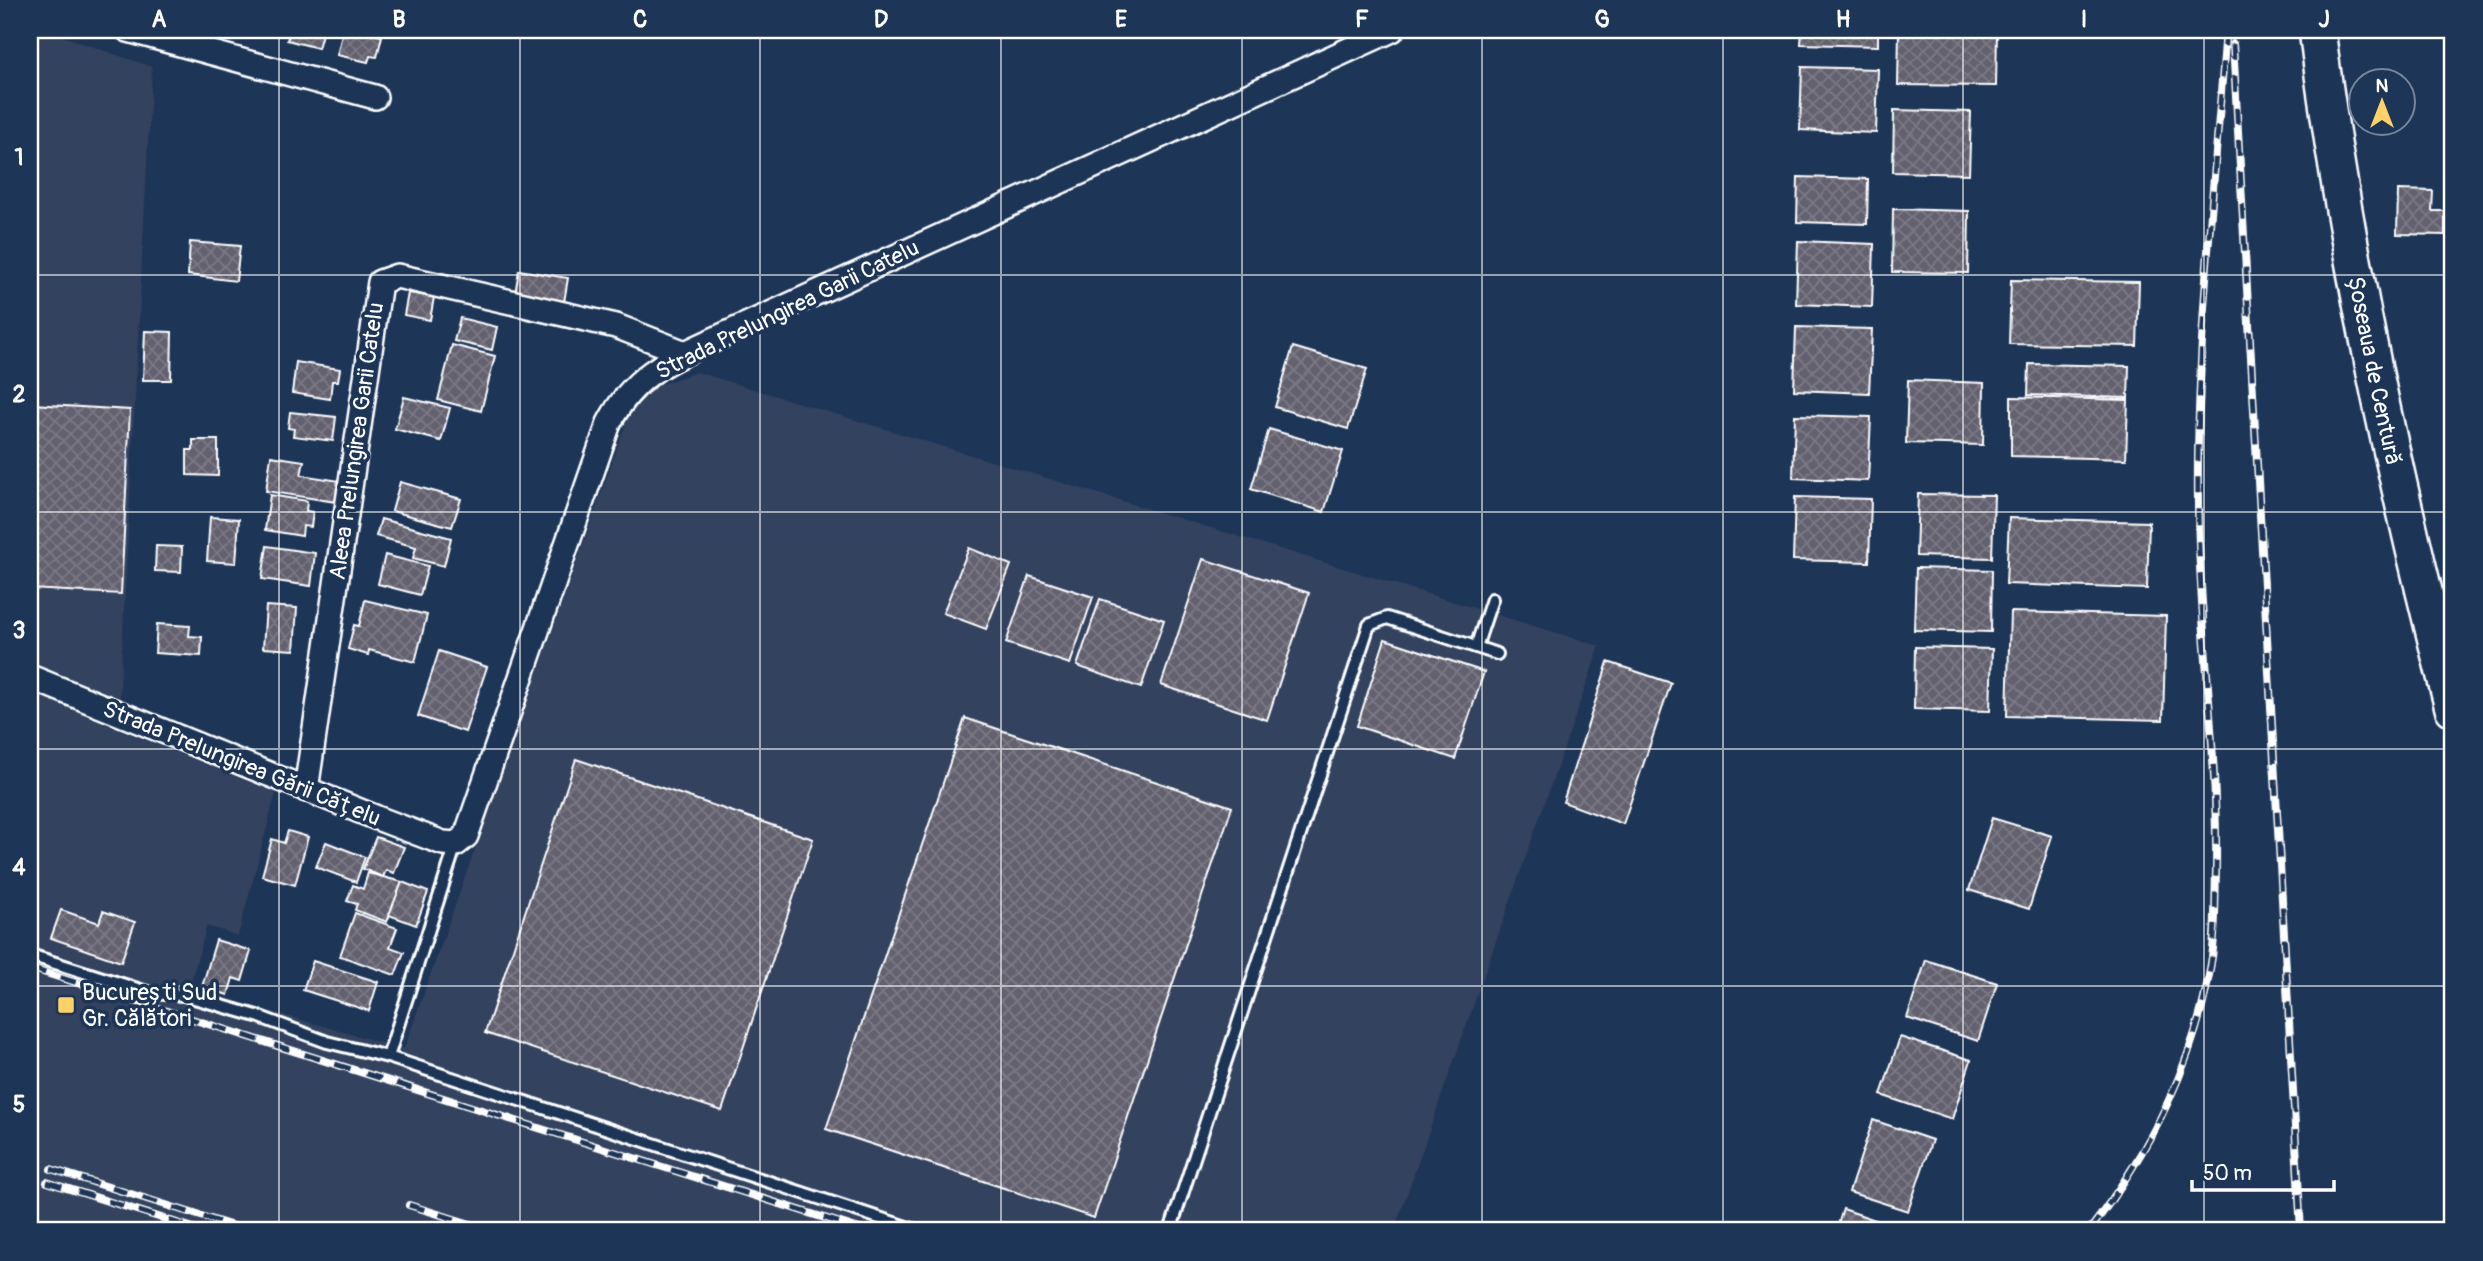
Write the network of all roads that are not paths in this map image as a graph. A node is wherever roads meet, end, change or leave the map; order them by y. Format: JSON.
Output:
{"nodes":[{"id":1,"x":128,"y":30,"type":"edge"},
{"id":2,"x":1392,"y":30,"type":"edge"},
{"id":3,"x":2317,"y":30,"type":"edge"},
{"id":4,"x":375,"y":97,"type":"dead end"},
{"id":5,"x":685,"y":353,"type":"junction"},
{"id":6,"x":1492,"y":599,"type":"dead end"},
{"id":7,"x":1476,"y":647,"type":"junction"},
{"id":8,"x":1497,"y":654,"type":"dead end"},
{"id":9,"x":30,"y":677,"type":"edge"},
{"id":10,"x":2453,"y":709,"type":"edge"},
{"id":11,"x":306,"y":790,"type":"junction"},
{"id":12,"x":456,"y":844,"type":"junction"},
{"id":13,"x":30,"y":955,"type":"edge"},
{"id":14,"x":388,"y":1056,"type":"junction"},
{"id":15,"x":919,"y":1231,"type":"edge"},
{"id":16,"x":1170,"y":1231,"type":"edge"}],
"edges":[{"from":1,"to":4,"type":"street"},
{"from":2,"to":5,"type":"street","name":"Strada Prelungirea Garii Catelu"},
{"from":3,"to":10,"type":"main road","name":"Șoseaua de Centură"},
{"from":5,"to":11,"type":"street","name":"Aleea Prelungirea Garii Catelu"},
{"from":5,"to":12,"type":"street","name":"Strada Prelungirea Garii Catelu"},
{"from":6,"to":7,"type":"lane"},
{"from":7,"to":8,"type":"lane"},
{"from":7,"to":16,"type":"lane"},
{"from":9,"to":11,"type":"street","name":"Strada Prelungirea Gării Cățelu"},
{"from":11,"to":12,"type":"street","name":"Strada Prelungirea Gării Cățelu"},
{"from":12,"to":14,"type":"lane"},
{"from":13,"to":14,"type":"lane"},
{"from":14,"to":15,"type":"lane"}]}
